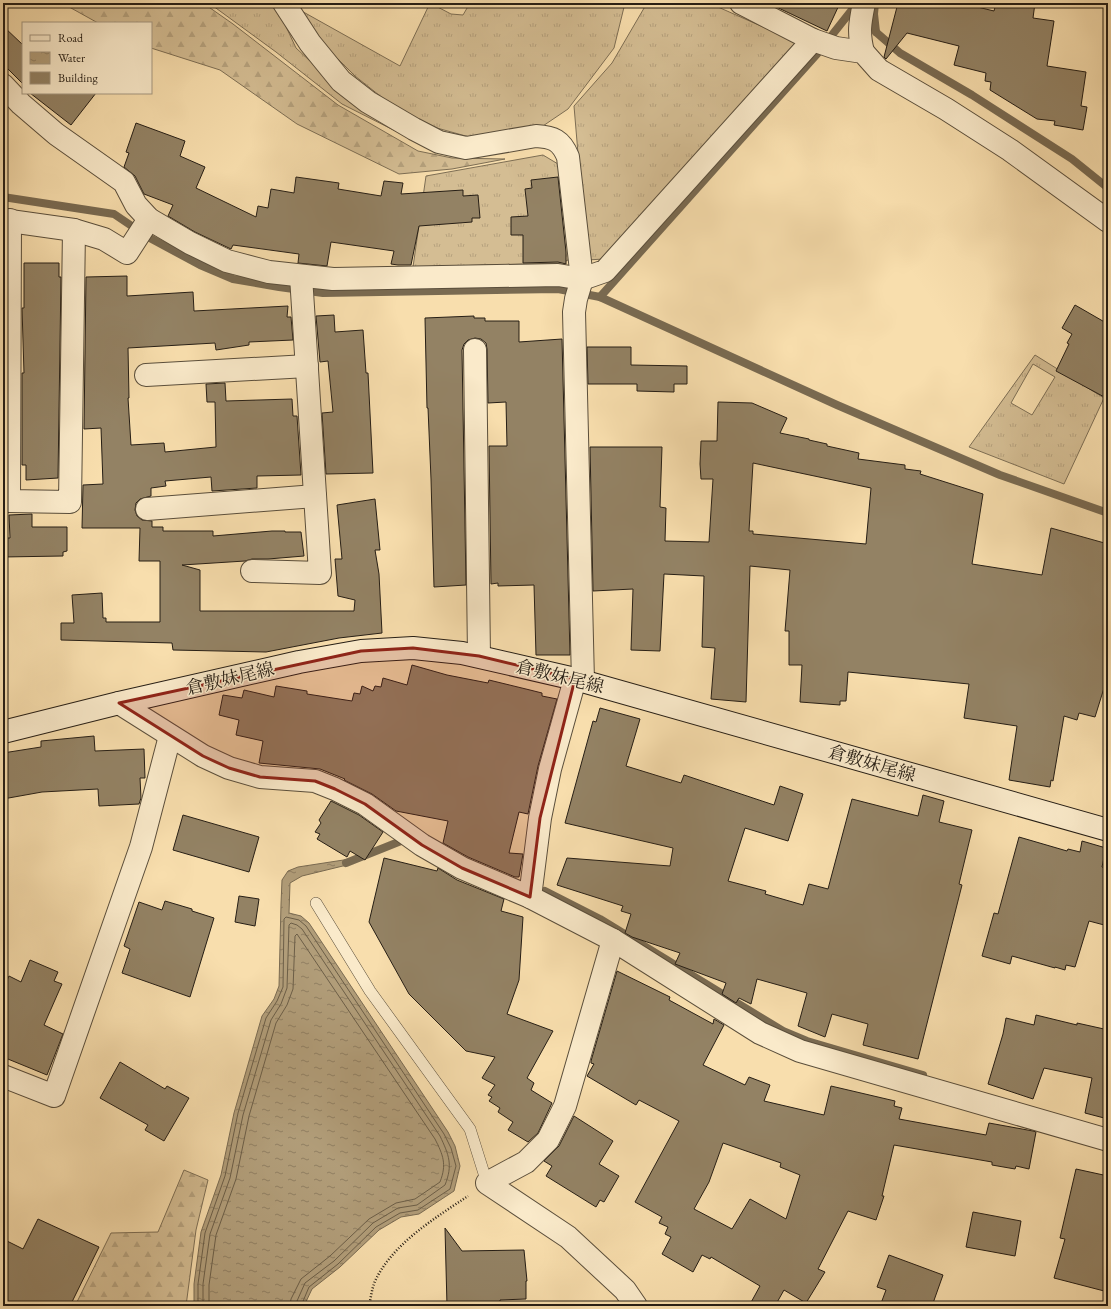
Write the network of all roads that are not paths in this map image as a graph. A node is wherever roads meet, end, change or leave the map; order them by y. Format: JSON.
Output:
{"nodes":[{"id":1,"x":284,"y":3,"type":"edge"},
{"id":2,"x":741,"y":3,"type":"edge"},
{"id":3,"x":863,"y":9,"type":"edge"},
{"id":4,"x":823,"y":44,"type":"junction"},
{"id":5,"x":863,"y":52,"type":"junction"},
{"id":6,"x":3,"y":84,"type":"edge"},
{"id":7,"x":6,"y":220,"type":"edge"},
{"id":8,"x":1108,"y":221,"type":"edge"},
{"id":9,"x":143,"y":228,"type":"junction"},
{"id":10,"x":74,"y":230,"type":"junction"},
{"id":11,"x":302,"y":286,"type":"junction"},
{"id":12,"x":579,"y":288,"type":"junction"},
{"id":13,"x":475,"y":350,"type":"dead end"},
{"id":14,"x":307,"y":366,"type":"junction"},
{"id":15,"x":146,"y":374,"type":"dead end"},
{"id":16,"x":315,"y":496,"type":"junction"},
{"id":17,"x":147,"y":509,"type":"dead end"},
{"id":18,"x":252,"y":571,"type":"dead end"},
{"id":19,"x":479,"y":656,"type":"junction"},
{"id":20,"x":579,"y":680,"type":"junction"},
{"id":21,"x":120,"y":703,"type":"junction"},
{"id":22,"x":3,"y":732,"type":"edge"},
{"id":23,"x":170,"y":736,"type":"junction"},
{"id":24,"x":1108,"y":830,"type":"edge"},
{"id":25,"x":530,"y":897,"type":"junction"},
{"id":26,"x":316,"y":902,"type":"dead end"},
{"id":27,"x":613,"y":940,"type":"junction"},
{"id":28,"x":3,"y":1076,"type":"edge"},
{"id":29,"x":1108,"y":1140,"type":"edge"},
{"id":30,"x":487,"y":1183,"type":"junction"},
{"id":31,"x":636,"y":1306,"type":"edge"}],
"edges":[{"from":1,"to":12,"type":"street"},
{"from":2,"to":4,"type":"street"},
{"from":3,"to":5,"type":"street"},
{"from":4,"to":5,"type":"street"},
{"from":4,"to":12,"type":"street"},
{"from":5,"to":8,"type":"street"},
{"from":6,"to":9,"type":"street"},
{"from":7,"to":10,"type":"street"},
{"from":7,"to":10,"type":"street"},
{"from":9,"to":10,"type":"street"},
{"from":9,"to":11,"type":"street"},
{"from":11,"to":12,"type":"street"},
{"from":11,"to":14,"type":"street"},
{"from":12,"to":20,"type":"street"},
{"from":13,"to":19,"type":"street"},
{"from":14,"to":15,"type":"street"},
{"from":14,"to":16,"type":"street"},
{"from":16,"to":17,"type":"street"},
{"from":16,"to":18,"type":"street"},
{"from":19,"to":20,"type":"street","name":"倉敷妹尾線"},
{"from":19,"to":21,"type":"street","name":"倉敷妹尾線"},
{"from":20,"to":24,"type":"street","name":"倉敷妹尾線"},
{"from":20,"to":25,"type":"street"},
{"from":21,"to":22,"type":"street","name":"倉敷妹尾線"},
{"from":21,"to":23,"type":"street"},
{"from":23,"to":25,"type":"street"},
{"from":23,"to":28,"type":"street"},
{"from":25,"to":27,"type":"street"},
{"from":26,"to":30,"type":"lane"},
{"from":27,"to":29,"type":"street"},
{"from":27,"to":30,"type":"street"},
{"from":30,"to":31,"type":"street"}]}
